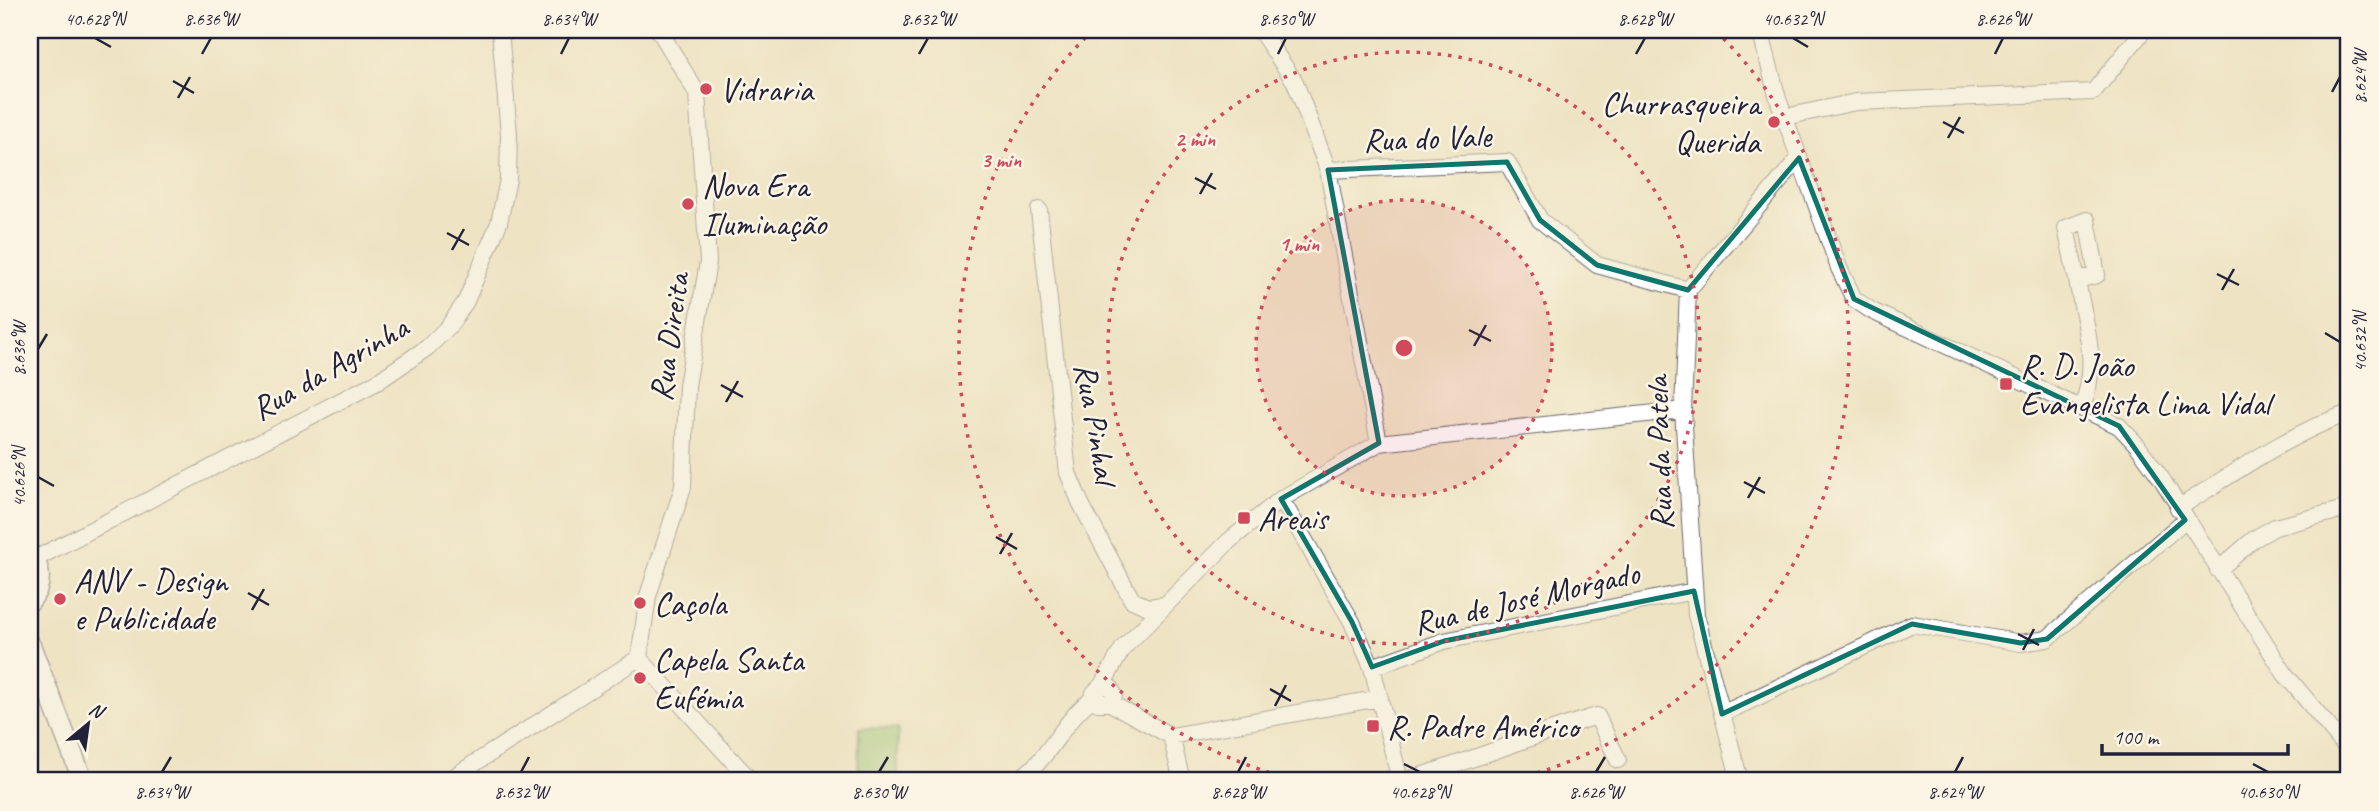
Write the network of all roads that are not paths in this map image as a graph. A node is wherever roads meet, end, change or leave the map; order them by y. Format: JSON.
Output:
{"nodes":[{"id":1,"x":500,"y":30,"type":"edge"},
{"id":2,"x":659,"y":30,"type":"edge"},
{"id":3,"x":1260,"y":30,"type":"edge"},
{"id":4,"x":1760,"y":30,"type":"edge"},
{"id":5,"x":2144,"y":30,"type":"edge"},
{"id":6,"x":1785,"y":117,"type":"junction"},
{"id":7,"x":1799,"y":158,"type":"junction"},
{"id":8,"x":1328,"y":170,"type":"junction"},
{"id":9,"x":1039,"y":210,"type":"dead end"},
{"id":10,"x":2077,"y":280,"type":"dead end"},
{"id":11,"x":1688,"y":290,"type":"junction"},
{"id":12,"x":2082,"y":407,"type":"junction"},
{"id":13,"x":1683,"y":410,"type":"junction"},
{"id":14,"x":2349,"y":413,"type":"edge"},
{"id":15,"x":1379,"y":443,"type":"junction"},
{"id":16,"x":1281,"y":499,"type":"junction"},
{"id":17,"x":2349,"y":508,"type":"edge"},
{"id":18,"x":2181,"y":514,"type":"junction"},
{"id":19,"x":32,"y":556,"type":"edge"},
{"id":20,"x":2218,"y":570,"type":"junction"},
{"id":21,"x":1694,"y":591,"type":"junction"},
{"id":22,"x":30,"y":601,"type":"edge"},
{"id":23,"x":1164,"y":606,"type":"junction"},
{"id":24,"x":30,"y":644,"type":"edge"},
{"id":25,"x":639,"y":657,"type":"junction"},
{"id":26,"x":1372,"y":667,"type":"junction"},
{"id":27,"x":1098,"y":691,"type":"junction"},
{"id":28,"x":1380,"y":698,"type":"junction"},
{"id":29,"x":1722,"y":714,"type":"junction"},
{"id":30,"x":1171,"y":736,"type":"junction"},
{"id":31,"x":2349,"y":751,"type":"edge"},
{"id":32,"x":1618,"y":760,"type":"dead end"},
{"id":33,"x":1025,"y":779,"type":"edge"},
{"id":34,"x":83,"y":781,"type":"edge"},
{"id":35,"x":447,"y":781,"type":"edge"},
{"id":36,"x":751,"y":781,"type":"edge"},
{"id":37,"x":1182,"y":781,"type":"edge"},
{"id":38,"x":1402,"y":781,"type":"edge"},
{"id":39,"x":1740,"y":781,"type":"edge"}],
"edges":[{"from":1,"to":19,"type":"street","name":"Rua da Agrinha"},
{"from":2,"to":25,"type":"street","name":"Rua Direita"},
{"from":3,"to":8,"type":"street"},
{"from":4,"to":6,"type":"street"},
{"from":5,"to":6,"type":"street"},
{"from":6,"to":7,"type":"street"},
{"from":7,"to":11,"type":"street"},
{"from":7,"to":12,"type":"street"},
{"from":8,"to":11,"type":"street","name":"Rua do Vale"},
{"from":8,"to":15,"type":"street"},
{"from":9,"to":23,"type":"street","name":"Rua Pinhal"},
{"from":10,"to":12,"type":"street"},
{"from":11,"to":13,"type":"street","name":"Rua da Patela"},
{"from":12,"to":18,"type":"street"},
{"from":13,"to":15,"type":"street"},
{"from":13,"to":21,"type":"street","name":"Rua da Patela"},
{"from":14,"to":18,"type":"street"},
{"from":15,"to":16,"type":"street"},
{"from":16,"to":23,"type":"street"},
{"from":16,"to":26,"type":"street"},
{"from":17,"to":20,"type":"street"},
{"from":18,"to":20,"type":"street"},
{"from":18,"to":29,"type":"street"},
{"from":19,"to":22,"type":"main road"},
{"from":20,"to":31,"type":"street"},
{"from":21,"to":26,"type":"street","name":"Rua de José Morgado"},
{"from":21,"to":29,"type":"street","name":"Rua da Patela"},
{"from":23,"to":27,"type":"street"},
{"from":24,"to":34,"type":"main road"},
{"from":25,"to":35,"type":"street"},
{"from":25,"to":36,"type":"street"},
{"from":26,"to":28,"type":"street"},
{"from":27,"to":30,"type":"street"},
{"from":27,"to":33,"type":"street"},
{"from":28,"to":30,"type":"street"},
{"from":28,"to":38,"type":"street"},
{"from":29,"to":39,"type":"street","name":"Rua da Patela"},
{"from":30,"to":37,"type":"street"},
{"from":32,"to":38,"type":"street"}]}
